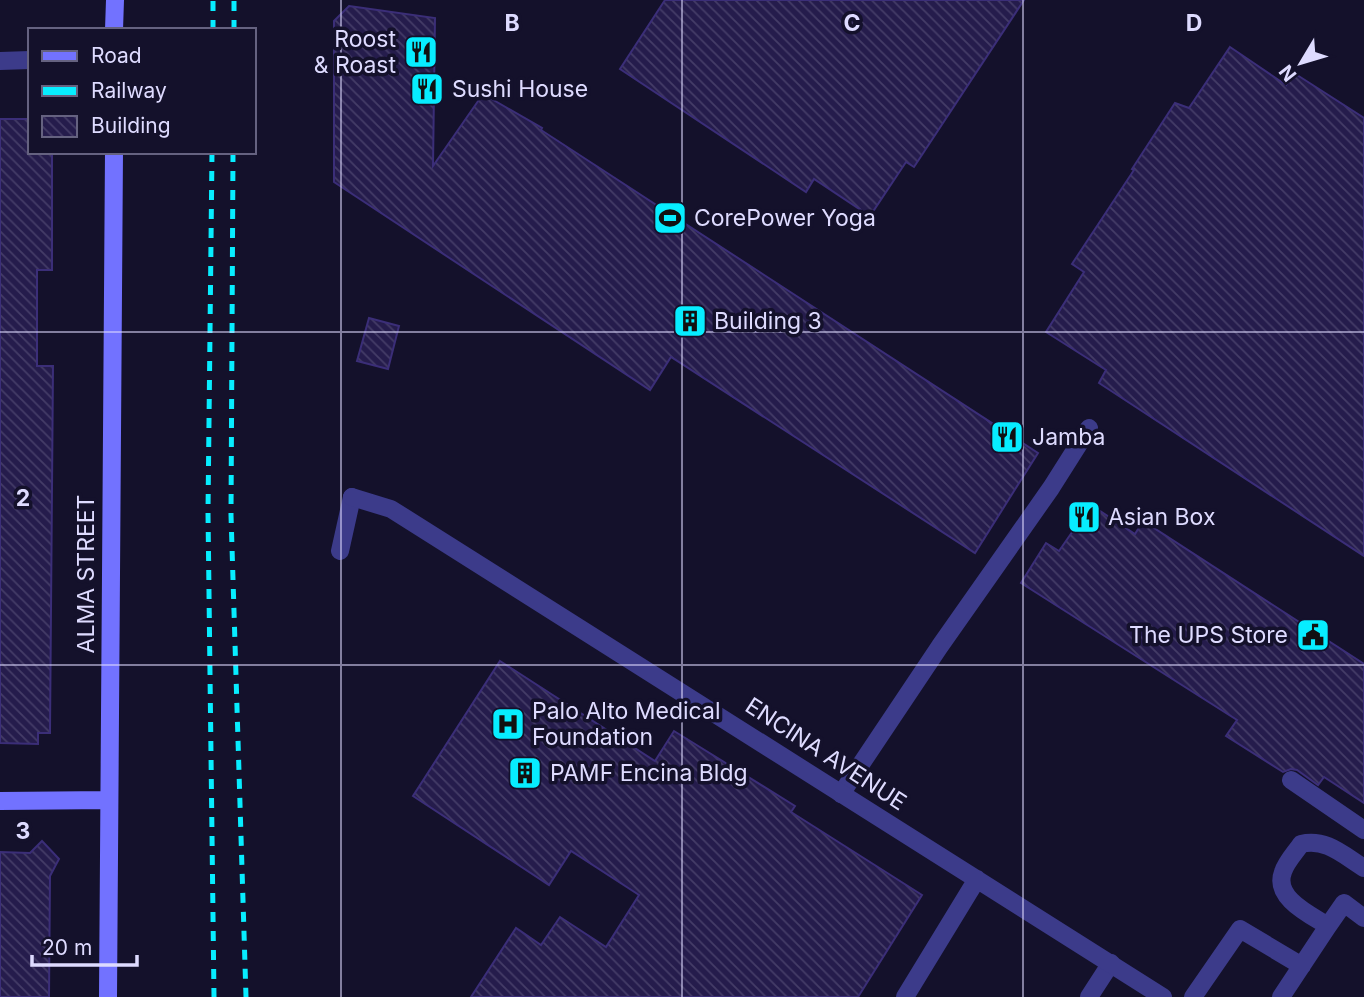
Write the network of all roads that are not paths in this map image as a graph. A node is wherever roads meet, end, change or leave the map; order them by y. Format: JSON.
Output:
{"nodes":[{"id":1,"x":115,"y":0,"type":"edge"},
{"id":2,"x":114,"y":28,"type":"edge"},
{"id":3,"x":28,"y":60,"type":"edge"},
{"id":4,"x":0,"y":61,"type":"edge"},
{"id":5,"x":114,"y":154,"type":"edge"},
{"id":6,"x":1089,"y":428,"type":"dead end"},
{"id":7,"x":340,"y":551,"type":"dead end"},
{"id":8,"x":1291,"y":780,"type":"dead end"},
{"id":9,"x":841,"y":794,"type":"junction"},
{"id":10,"x":108,"y":800,"type":"junction"},
{"id":11,"x":0,"y":801,"type":"edge"},
{"id":12,"x":1364,"y":830,"type":"edge"},
{"id":13,"x":1364,"y":868,"type":"edge"},
{"id":14,"x":977,"y":878,"type":"junction"},
{"id":15,"x":1364,"y":918,"type":"edge"},
{"id":16,"x":1328,"y":926,"type":"junction"},
{"id":17,"x":1111,"y":963,"type":"junction"},
{"id":18,"x":1302,"y":966,"type":"junction"},
{"id":19,"x":1286,"y":995,"type":"edge"},
{"id":20,"x":108,"y":997,"type":"edge"},
{"id":21,"x":905,"y":997,"type":"edge"},
{"id":22,"x":1089,"y":997,"type":"edge"},
{"id":23,"x":1163,"y":997,"type":"edge"},
{"id":24,"x":1193,"y":997,"type":"edge"}],
"edges":[{"from":1,"to":2,"type":"main road"},
{"from":3,"to":4,"type":"street"},
{"from":5,"to":10,"type":"main road","name":"ALMA STREET"},
{"from":6,"to":9,"type":"street"},
{"from":7,"to":9,"type":"street","name":"ENCINA AVENUE"},
{"from":8,"to":12,"type":"street"},
{"from":9,"to":14,"type":"street","name":"ENCINA AVENUE"},
{"from":10,"to":11,"type":"main road"},
{"from":10,"to":20,"type":"main road","name":"ALMA STREET"},
{"from":13,"to":16,"type":"street"},
{"from":14,"to":17,"type":"street","name":"ENCINA AVENUE"},
{"from":14,"to":21,"type":"street"},
{"from":15,"to":16,"type":"street"},
{"from":16,"to":18,"type":"street"},
{"from":17,"to":22,"type":"street"},
{"from":17,"to":23,"type":"street","name":"ENCINA AVENUE"},
{"from":18,"to":19,"type":"street"},
{"from":18,"to":24,"type":"street"}]}
